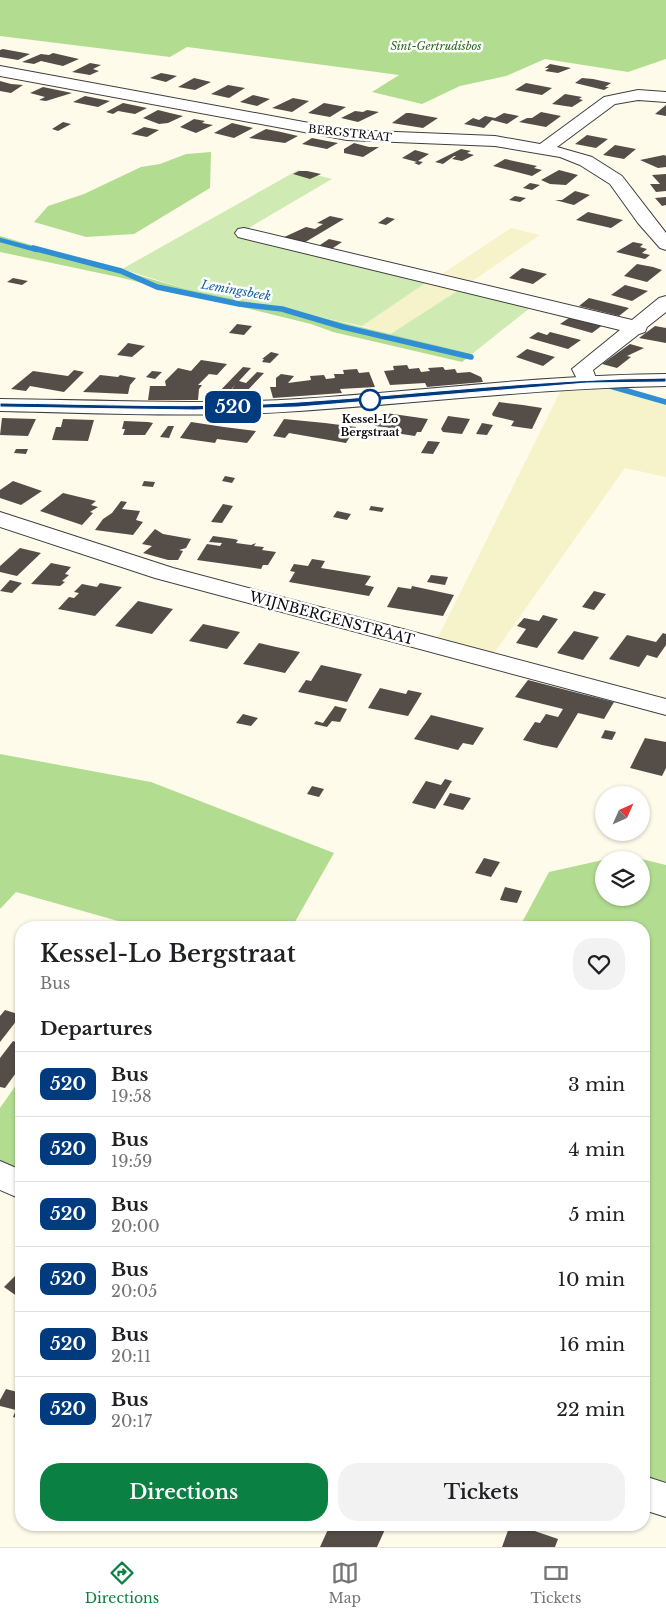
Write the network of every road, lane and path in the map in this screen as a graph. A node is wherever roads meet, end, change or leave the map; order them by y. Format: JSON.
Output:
{"nodes":[{"id":1,"x":0,"y":70,"type":"edge"},
{"id":2,"x":666,"y":96,"type":"edge"},
{"id":3,"x":545,"y":148,"type":"junction"},
{"id":4,"x":244,"y":233,"type":"dead end"},
{"id":5,"x":666,"y":244,"type":"edge"},
{"id":6,"x":666,"y":302,"type":"edge"},
{"id":7,"x":638,"y":328,"type":"junction"},
{"id":8,"x":666,"y":380,"type":"edge"},
{"id":9,"x":587,"y":381,"type":"junction"},
{"id":10,"x":0,"y":405,"type":"edge"},
{"id":11,"x":0,"y":519,"type":"edge"},
{"id":12,"x":666,"y":707,"type":"edge"},
{"id":13,"x":0,"y":1174,"type":"edge"},
{"id":14,"x":15,"y":1183,"type":"edge"},
{"id":15,"x":650,"y":1495,"type":"edge"},
{"id":16,"x":666,"y":1500,"type":"edge"}],
"edges":[{"from":1,"to":3,"type":"street","name":"BERGSTRAAT"},
{"from":2,"to":3,"type":"street"},
{"from":3,"to":5,"type":"street","name":"BERGSTRAAT"},
{"from":4,"to":7,"type":"street"},
{"from":6,"to":7,"type":"street"},
{"from":7,"to":9,"type":"street"},
{"from":8,"to":9,"type":"street"},
{"from":9,"to":10,"type":"street"},
{"from":11,"to":12,"type":"street","name":"WIJNBERGENSTRAAT"},
{"from":13,"to":14,"type":"street"},
{"from":15,"to":16,"type":"street"}]}
